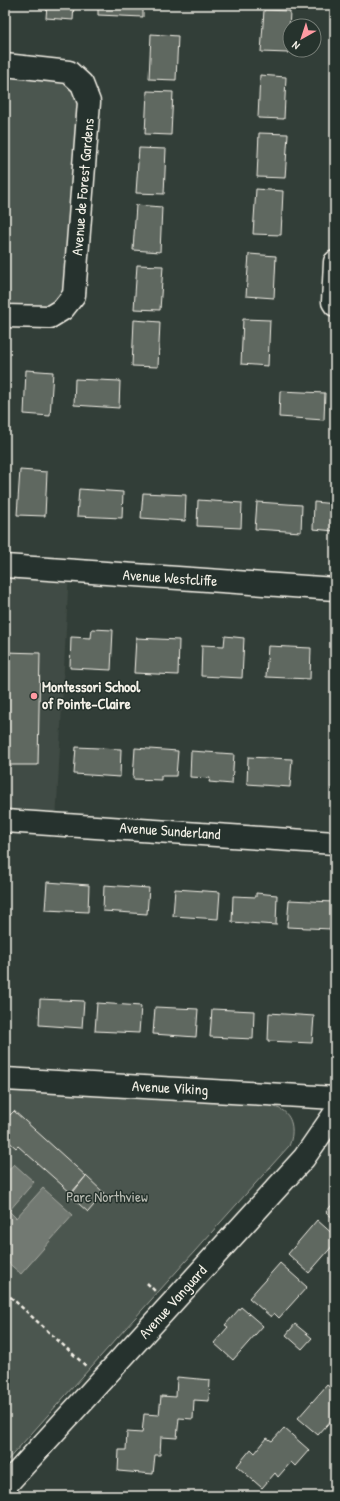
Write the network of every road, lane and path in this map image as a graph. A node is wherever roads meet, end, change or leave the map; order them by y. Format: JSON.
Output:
{"nodes":[{"id":1,"x":5,"y":65,"type":"edge"},
{"id":2,"x":335,"y":262,"type":"edge"},
{"id":3,"x":335,"y":305,"type":"edge"},
{"id":4,"x":5,"y":316,"type":"edge"},
{"id":5,"x":5,"y":566,"type":"edge"},
{"id":6,"x":335,"y":589,"type":"edge"},
{"id":7,"x":5,"y":821,"type":"edge"},
{"id":8,"x":335,"y":843,"type":"edge"},
{"id":9,"x":5,"y":1079,"type":"edge"},
{"id":10,"x":335,"y":1098,"type":"edge"},
{"id":11,"x":335,"y":1113,"type":"edge"},
{"id":12,"x":147,"y":1283,"type":"dead end"},
{"id":13,"x":5,"y":1292,"type":"edge"},
{"id":14,"x":158,"y":1294,"type":"dead end"},
{"id":15,"x":101,"y":1381,"type":"junction"},
{"id":16,"x":5,"y":1486,"type":"edge"}],
"edges":[{"from":1,"to":4,"type":"street","name":"Avenue de Forest Gardens"},
{"from":2,"to":3,"type":"street"},
{"from":5,"to":6,"type":"street","name":"Avenue Westcliffe"},
{"from":7,"to":8,"type":"street","name":"Avenue Sunderland"},
{"from":9,"to":10,"type":"street","name":"Avenue Viking"},
{"from":11,"to":15,"type":"street","name":"Avenue Vanguard"},
{"from":12,"to":14,"type":"path"},
{"from":13,"to":15,"type":"path"},
{"from":15,"to":16,"type":"street","name":"Avenue Vanguard"}]}
